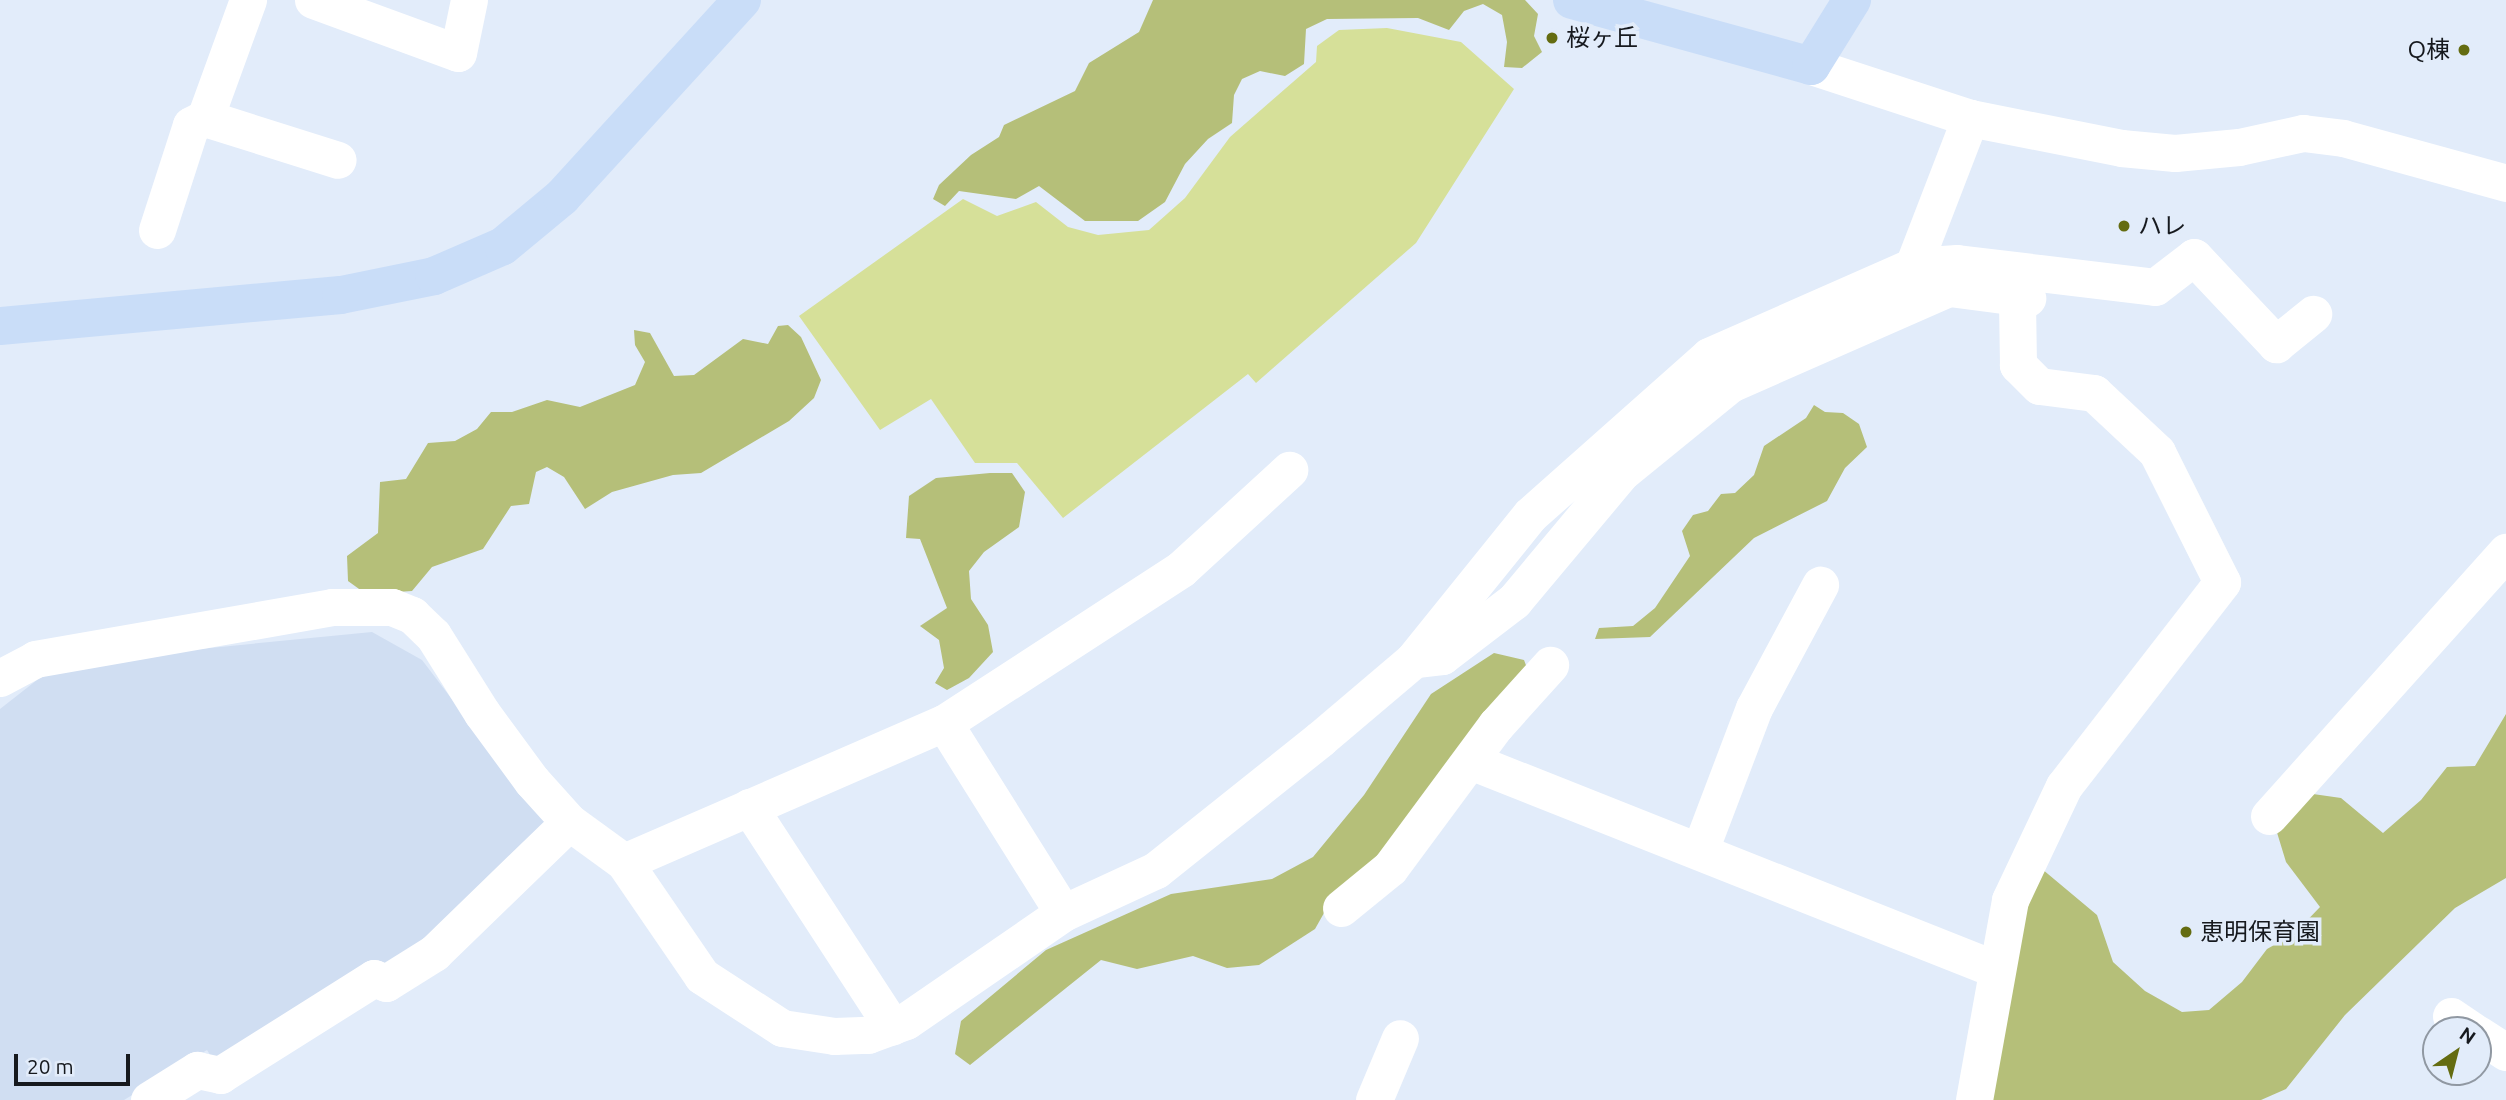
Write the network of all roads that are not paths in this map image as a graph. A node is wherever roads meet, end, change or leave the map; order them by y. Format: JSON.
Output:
{"nodes":[{"id":1,"x":248,"y":0,"type":"edge"},
{"id":2,"x":313,"y":0,"type":"edge"},
{"id":3,"x":469,"y":0,"type":"edge"},
{"id":4,"x":742,"y":0,"type":"edge"},
{"id":5,"x":1572,"y":0,"type":"edge"},
{"id":6,"x":1852,"y":0,"type":"edge"},
{"id":7,"x":1811,"y":66,"type":"junction"},
{"id":8,"x":205,"y":118,"type":"junction"},
{"id":9,"x":1970,"y":118,"type":"junction"},
{"id":10,"x":338,"y":160,"type":"dead end"},
{"id":11,"x":2506,"y":183,"type":"edge"},
{"id":12,"x":157,"y":230,"type":"dead end"},
{"id":13,"x":1913,"y":265,"type":"junction"},
{"id":14,"x":2116,"y":283,"type":"junction"},
{"id":15,"x":2017,"y":299,"type":"junction"},
{"id":16,"x":2313,"y":314,"type":"dead end"},
{"id":17,"x":0,"y":326,"type":"edge"},
{"id":18,"x":1289,"y":470,"type":"dead end"},
{"id":19,"x":2506,"y":552,"type":"edge"},
{"id":20,"x":1820,"y":585,"type":"dead end"},
{"id":21,"x":1413,"y":660,"type":"junction"},
{"id":22,"x":1550,"y":665,"type":"dead end"},
{"id":23,"x":0,"y":678,"type":"edge"},
{"id":24,"x":944,"y":723,"type":"junction"},
{"id":25,"x":1474,"y":762,"type":"junction"},
{"id":26,"x":749,"y":807,"type":"junction"},
{"id":27,"x":2269,"y":816,"type":"dead end"},
{"id":28,"x":569,"y":822,"type":"junction"},
{"id":29,"x":1700,"y":850,"type":"junction"},
{"id":30,"x":624,"y":862,"type":"junction"},
{"id":31,"x":1341,"y":908,"type":"dead end"},
{"id":32,"x":1063,"y":913,"type":"junction"},
{"id":33,"x":1995,"y":969,"type":"junction"},
{"id":34,"x":892,"y":1026,"type":"junction"},
{"id":35,"x":1400,"y":1038,"type":"dead end"},
{"id":36,"x":149,"y":1100,"type":"edge"},
{"id":37,"x":1374,"y":1100,"type":"edge"},
{"id":38,"x":1974,"y":1100,"type":"edge"}],
"edges":[{"from":1,"to":8,"type":"street"},
{"from":2,"to":3,"type":"street"},
{"from":4,"to":17,"type":"street"},
{"from":5,"to":7,"type":"street"},
{"from":6,"to":7,"type":"street"},
{"from":7,"to":9,"type":"street"},
{"from":8,"to":10,"type":"street"},
{"from":8,"to":12,"type":"street"},
{"from":9,"to":11,"type":"street"},
{"from":9,"to":13,"type":"street"},
{"from":13,"to":14,"type":"street"},
{"from":13,"to":21,"type":"street"},
{"from":14,"to":15,"type":"street"},
{"from":14,"to":16,"type":"street"},
{"from":15,"to":21,"type":"street"},
{"from":15,"to":33,"type":"street"},
{"from":18,"to":24,"type":"street"},
{"from":19,"to":27,"type":"street"},
{"from":20,"to":29,"type":"street"},
{"from":21,"to":32,"type":"street"},
{"from":22,"to":25,"type":"street"},
{"from":23,"to":28,"type":"street"},
{"from":24,"to":26,"type":"street"},
{"from":24,"to":32,"type":"street"},
{"from":25,"to":29,"type":"street"},
{"from":25,"to":31,"type":"street"},
{"from":26,"to":30,"type":"street"},
{"from":26,"to":34,"type":"street"},
{"from":28,"to":30,"type":"street"},
{"from":28,"to":36,"type":"street"},
{"from":29,"to":33,"type":"street"},
{"from":30,"to":34,"type":"street"},
{"from":32,"to":34,"type":"street"},
{"from":33,"to":38,"type":"street"},
{"from":35,"to":37,"type":"street"}]}
